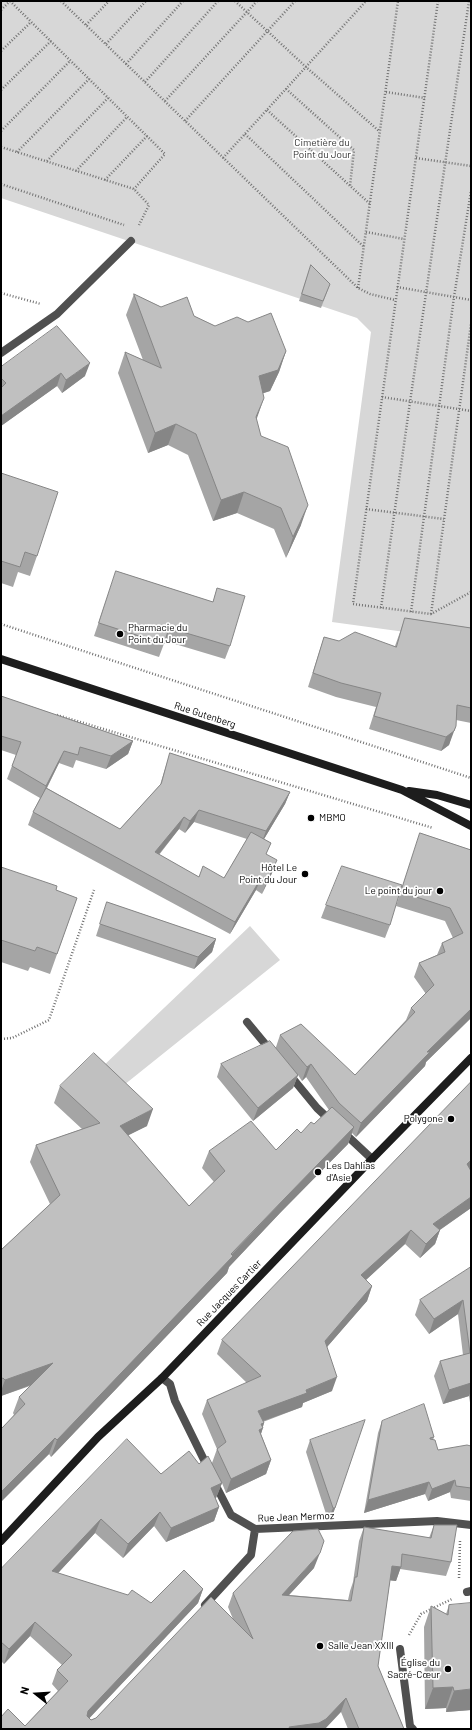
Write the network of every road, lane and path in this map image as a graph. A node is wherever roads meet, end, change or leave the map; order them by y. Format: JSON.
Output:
{"nodes":[{"id":1,"x":10,"y":1,"type":"edge"},
{"id":2,"x":61,"y":1,"type":"edge"},
{"id":3,"x":68,"y":1,"type":"edge"},
{"id":4,"x":109,"y":1,"type":"edge"},
{"id":5,"x":146,"y":1,"type":"edge"},
{"id":6,"x":183,"y":1,"type":"edge"},
{"id":7,"x":218,"y":1,"type":"edge"},
{"id":8,"x":236,"y":1,"type":"edge"},
{"id":9,"x":257,"y":1,"type":"edge"},
{"id":10,"x":295,"y":1,"type":"edge"},
{"id":11,"x":366,"y":1,"type":"edge"},
{"id":12,"x":398,"y":1,"type":"edge"},
{"id":13,"x":438,"y":1,"type":"edge"},
{"id":14,"x":469,"y":1,"type":"edge"},
{"id":15,"x":65,"y":4,"type":"junction"},
{"id":16,"x":1,"y":10,"type":"edge"},
{"id":17,"x":247,"y":12,"type":"junction"},
{"id":18,"x":31,"y":22,"type":"junction"},
{"id":19,"x":86,"y":25,"type":"junction"},
{"id":20,"x":268,"y":31,"type":"junction"},
{"id":21,"x":51,"y":41,"type":"junction"},
{"id":22,"x":106,"y":44,"type":"junction"},
{"id":23,"x":1,"y":51,"type":"edge"},
{"id":24,"x":70,"y":61,"type":"junction"},
{"id":25,"x":126,"y":64,"type":"junction"},
{"id":26,"x":306,"y":67,"type":"junction"},
{"id":27,"x":89,"y":79,"type":"junction"},
{"id":28,"x":145,"y":82,"type":"junction"},
{"id":29,"x":286,"y":89,"type":"junction"},
{"id":30,"x":1,"y":90,"type":"edge"},
{"id":31,"x":386,"y":92,"type":"junction"},
{"id":32,"x":108,"y":98,"type":"junction"},
{"id":33,"x":425,"y":98,"type":"junction"},
{"id":34,"x":165,"y":101,"type":"junction"},
{"id":35,"x":267,"y":110,"type":"junction"},
{"id":36,"x":127,"y":117,"type":"junction"},
{"id":37,"x":185,"y":121,"type":"junction"},
{"id":38,"x":1,"y":131,"type":"edge"},
{"id":39,"x":380,"y":132,"type":"junction"},
{"id":40,"x":245,"y":134,"type":"junction"},
{"id":41,"x":147,"y":136,"type":"junction"},
{"id":42,"x":1,"y":147,"type":"edge"},
{"id":43,"x":17,"y":152,"type":"junction"},
{"id":44,"x":223,"y":158,"type":"junction"},
{"id":45,"x":416,"y":158,"type":"junction"},
{"id":46,"x":47,"y":162,"type":"junction"},
{"id":47,"x":446,"y":163,"type":"junction"},
{"id":48,"x":471,"y":166,"type":"edge"},
{"id":49,"x":76,"y":171,"type":"junction"},
{"id":50,"x":104,"y":180,"type":"junction"},
{"id":51,"x":1,"y":184,"type":"edge"},
{"id":52,"x":350,"y":186,"type":"junction"},
{"id":53,"x":134,"y":189,"type":"junction"},
{"id":54,"x":471,"y":191,"type":"edge"},
{"id":55,"x":370,"y":204,"type":"junction"},
{"id":56,"x":137,"y":230,"type":"junction"},
{"id":57,"x":366,"y":232,"type":"junction"},
{"id":58,"x":404,"y":239,"type":"junction"},
{"id":59,"x":131,"y":241,"type":"joint"},
{"id":60,"x":364,"y":246,"type":"junction"},
{"id":61,"x":397,"y":287,"type":"junction"},
{"id":62,"x":358,"y":288,"type":"junction"},
{"id":63,"x":426,"y":292,"type":"junction"},
{"id":64,"x":1,"y":293,"type":"edge"},
{"id":65,"x":5,"y":294,"type":"junction"},
{"id":66,"x":454,"y":297,"type":"junction"},
{"id":67,"x":1,"y":299,"type":"edge"},
{"id":68,"x":395,"y":300,"type":"junction"},
{"id":69,"x":471,"y":300,"type":"edge"},
{"id":70,"x":56,"y":314,"type":"junction"},
{"id":71,"x":471,"y":324,"type":"edge"},
{"id":72,"x":1,"y":353,"type":"edge"},
{"id":73,"x":382,"y":397,"type":"junction"},
{"id":74,"x":410,"y":402,"type":"junction"},
{"id":75,"x":439,"y":406,"type":"junction"},
{"id":76,"x":459,"y":409,"type":"junction"},
{"id":77,"x":471,"y":411,"type":"edge"},
{"id":78,"x":366,"y":508,"type":"junction"},
{"id":79,"x":395,"y":513,"type":"junction"},
{"id":80,"x":424,"y":517,"type":"junction"},
{"id":81,"x":444,"y":519,"type":"junction"},
{"id":82,"x":471,"y":592,"type":"edge"},
{"id":83,"x":381,"y":608,"type":"junction"},
{"id":84,"x":411,"y":612,"type":"junction"},
{"id":85,"x":431,"y":614,"type":"junction"},
{"id":86,"x":1,"y":624,"type":"edge"},
{"id":87,"x":1,"y":659,"type":"edge"},
{"id":88,"x":54,"y":714,"type":"edge"},
{"id":89,"x":471,"y":778,"type":"edge"},
{"id":90,"x":402,"y":790,"type":"junction"},
{"id":91,"x":471,"y":805,"type":"edge"},
{"id":92,"x":471,"y":826,"type":"edge"},
{"id":93,"x":441,"y":830,"type":"dead end"},
{"id":94,"x":94,"y":890,"type":"dead end"},
{"id":95,"x":247,"y":1022,"type":"dead end"},
{"id":96,"x":1,"y":1039,"type":"edge"},
{"id":97,"x":471,"y":1058,"type":"edge"},
{"id":98,"x":372,"y":1159,"type":"junction"},
{"id":99,"x":162,"y":1378,"type":"junction"},
{"id":100,"x":471,"y":1525,"type":"edge"},
{"id":101,"x":255,"y":1529,"type":"junction"},
{"id":102,"x":1,"y":1541,"type":"edge"},
{"id":103,"x":460,"y":1550,"type":"dead end"},
{"id":104,"x":469,"y":1592,"type":"edge"},
{"id":105,"x":459,"y":1596,"type":"junction"},
{"id":106,"x":197,"y":1613,"type":"edge"},
{"id":107,"x":400,"y":1649,"type":"joint"},
{"id":108,"x":413,"y":1729,"type":"edge"}],
"edges":[{"from":1,"to":16,"type":"path"},
{"from":1,"to":18,"type":"path"},
{"from":2,"to":15,"type":"path"},
{"from":3,"to":15,"type":"path"},
{"from":4,"to":19,"type":"path"},
{"from":5,"to":22,"type":"path"},
{"from":6,"to":25,"type":"path"},
{"from":7,"to":28,"type":"path"},
{"from":8,"to":17,"type":"path"},
{"from":9,"to":17,"type":"path"},
{"from":10,"to":20,"type":"path"},
{"from":11,"to":26,"type":"path"},
{"from":12,"to":31,"type":"path"},
{"from":13,"to":33,"type":"path"},
{"from":14,"to":47,"type":"path"},
{"from":15,"to":19,"type":"path"},
{"from":17,"to":20,"type":"path"},
{"from":17,"to":34,"type":"path"},
{"from":18,"to":21,"type":"path"},
{"from":18,"to":23,"type":"path"},
{"from":19,"to":22,"type":"path"},
{"from":20,"to":26,"type":"path"},
{"from":20,"to":37,"type":"path"},
{"from":21,"to":24,"type":"path"},
{"from":21,"to":30,"type":"path"},
{"from":22,"to":25,"type":"path"},
{"from":24,"to":27,"type":"path"},
{"from":24,"to":38,"type":"path"},
{"from":25,"to":28,"type":"path"},
{"from":26,"to":29,"type":"path"},
{"from":26,"to":39,"type":"path"},
{"from":27,"to":32,"type":"path"},
{"from":27,"to":43,"type":"path"},
{"from":28,"to":34,"type":"path"},
{"from":29,"to":35,"type":"path"},
{"from":29,"to":52,"type":"path"},
{"from":31,"to":33,"type":"path"},
{"from":31,"to":39,"type":"path"},
{"from":32,"to":36,"type":"path"},
{"from":32,"to":46,"type":"path"},
{"from":33,"to":45,"type":"path"},
{"from":34,"to":37,"type":"path"},
{"from":35,"to":40,"type":"path"},
{"from":35,"to":52,"type":"path"},
{"from":36,"to":41,"type":"path"},
{"from":36,"to":49,"type":"path"},
{"from":37,"to":44,"type":"path"},
{"from":39,"to":55,"type":"path"},
{"from":40,"to":44,"type":"path"},
{"from":40,"to":60,"type":"path"},
{"from":41,"to":50,"type":"path"},
{"from":41,"to":53,"type":"path"},
{"from":42,"to":43,"type":"path"},
{"from":43,"to":46,"type":"path"},
{"from":44,"to":62,"type":"path"},
{"from":45,"to":47,"type":"path"},
{"from":45,"to":58,"type":"path"},
{"from":46,"to":49,"type":"path"},
{"from":47,"to":48,"type":"path"},
{"from":47,"to":63,"type":"path"},
{"from":49,"to":50,"type":"path"},
{"from":50,"to":53,"type":"path"},
{"from":51,"to":56,"type":"path"},
{"from":52,"to":55,"type":"path"},
{"from":53,"to":56,"type":"path"},
{"from":54,"to":66,"type":"path"},
{"from":55,"to":57,"type":"path"},
{"from":56,"to":59,"type":"path"},
{"from":57,"to":58,"type":"path"},
{"from":57,"to":60,"type":"path"},
{"from":58,"to":61,"type":"path"},
{"from":59,"to":70,"type":"street"},
{"from":60,"to":62,"type":"path"},
{"from":61,"to":63,"type":"path"},
{"from":61,"to":68,"type":"path"},
{"from":62,"to":68,"type":"path"},
{"from":63,"to":66,"type":"path"},
{"from":63,"to":74,"type":"path"},
{"from":64,"to":65,"type":"path"},
{"from":65,"to":67,"type":"path"},
{"from":65,"to":70,"type":"path"},
{"from":66,"to":69,"type":"path"},
{"from":66,"to":75,"type":"path"},
{"from":68,"to":73,"type":"path"},
{"from":70,"to":72,"type":"street"},
{"from":71,"to":76,"type":"path"},
{"from":73,"to":74,"type":"path"},
{"from":73,"to":78,"type":"path"},
{"from":74,"to":75,"type":"path"},
{"from":74,"to":79,"type":"path"},
{"from":75,"to":76,"type":"path"},
{"from":75,"to":80,"type":"path"},
{"from":76,"to":77,"type":"path"},
{"from":76,"to":81,"type":"path"},
{"from":78,"to":79,"type":"path"},
{"from":78,"to":83,"type":"path"},
{"from":79,"to":80,"type":"path"},
{"from":79,"to":83,"type":"path"},
{"from":80,"to":81,"type":"path"},
{"from":80,"to":84,"type":"path"},
{"from":81,"to":85,"type":"path"},
{"from":82,"to":85,"type":"path"},
{"from":83,"to":84,"type":"path"},
{"from":84,"to":85,"type":"path"},
{"from":86,"to":89,"type":"path"},
{"from":87,"to":90,"type":"street","name":"Rue Gutenberg"},
{"from":88,"to":93,"type":"path"},
{"from":90,"to":91,"type":"street","name":"Rue Gutenberg"},
{"from":90,"to":92,"type":"street","name":"Rue Gutenberg"},
{"from":94,"to":96,"type":"path"},
{"from":95,"to":98,"type":"street"},
{"from":97,"to":98,"type":"street","name":"Rue Jacques Cartier"},
{"from":98,"to":99,"type":"street","name":"Rue Jacques Cartier"},
{"from":99,"to":101,"type":"street","name":"Rue Jean Mermoz"},
{"from":99,"to":102,"type":"street","name":"Rue Jacques Cartier"},
{"from":100,"to":101,"type":"street","name":"Rue Jean Mermoz"},
{"from":101,"to":106,"type":"street"},
{"from":103,"to":105,"type":"path"},
{"from":104,"to":105,"type":"path"},
{"from":105,"to":107,"type":"path"},
{"from":107,"to":108,"type":"street"}]}
